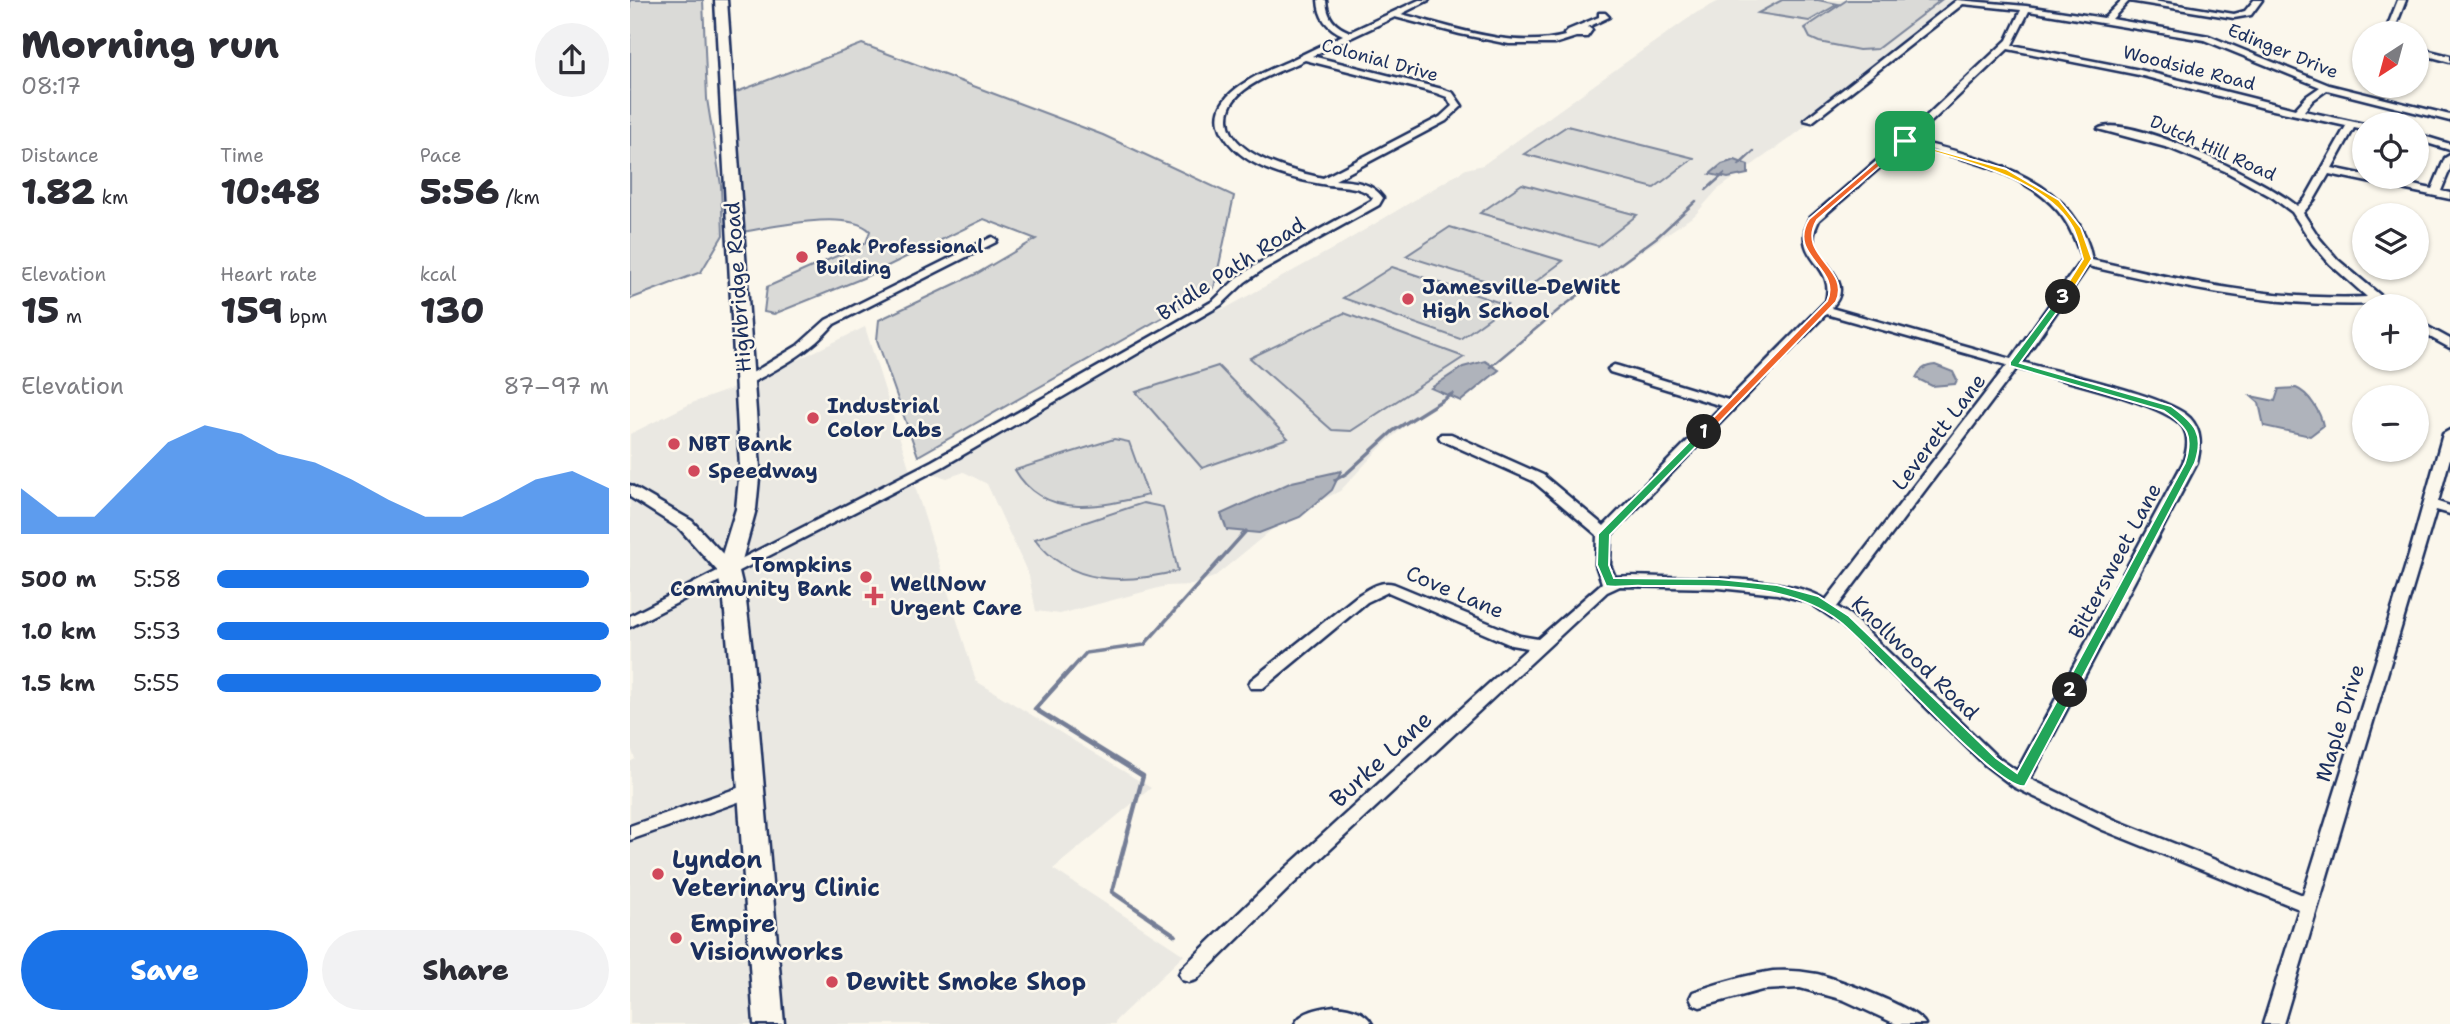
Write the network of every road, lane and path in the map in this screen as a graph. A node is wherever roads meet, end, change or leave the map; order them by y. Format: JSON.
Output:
{"nodes":[{"id":1,"x":721,"y":0,"type":"edge"},
{"id":2,"x":1322,"y":0,"type":"edge"},
{"id":3,"x":1425,"y":0,"type":"edge"},
{"id":4,"x":2126,"y":0,"type":"edge"},
{"id":5,"x":2133,"y":0,"type":"edge"},
{"id":6,"x":2258,"y":0,"type":"edge"},
{"id":7,"x":2403,"y":0,"type":"edge"},
{"id":8,"x":2026,"y":8,"type":"junction"},
{"id":9,"x":1395,"y":15,"type":"junction"},
{"id":10,"x":1602,"y":15,"type":"dead end"},
{"id":11,"x":2394,"y":21,"type":"edge"},
{"id":12,"x":2109,"y":22,"type":"junction"},
{"id":13,"x":1350,"y":35,"type":"junction"},
{"id":14,"x":2006,"y":46,"type":"junction"},
{"id":15,"x":2429,"y":54,"type":"edge"},
{"id":16,"x":1304,"y":57,"type":"junction"},
{"id":17,"x":2450,"y":59,"type":"edge"},
{"id":18,"x":2326,"y":87,"type":"junction"},
{"id":19,"x":2297,"y":113,"type":"junction"},
{"id":20,"x":2449,"y":117,"type":"edge"},
{"id":21,"x":1809,"y":120,"type":"dead end"},
{"id":22,"x":2351,"y":125,"type":"joint"},
{"id":23,"x":2103,"y":129,"type":"dead end"},
{"id":24,"x":1905,"y":141,"type":"junction"},
{"id":25,"x":2429,"y":141,"type":"edge"},
{"id":26,"x":2450,"y":147,"type":"edge"},
{"id":27,"x":2450,"y":158,"type":"edge"},
{"id":28,"x":2325,"y":170,"type":"junction"},
{"id":29,"x":1325,"y":181,"type":"junction"},
{"id":30,"x":2435,"y":193,"type":"junction"},
{"id":31,"x":2450,"y":196,"type":"edge"},
{"id":32,"x":2298,"y":212,"type":"junction"},
{"id":33,"x":992,"y":240,"type":"dead end"},
{"id":34,"x":2087,"y":262,"type":"junction"},
{"id":35,"x":2373,"y":294,"type":"edge"},
{"id":36,"x":2352,"y":303,"type":"edge"},
{"id":37,"x":1825,"y":310,"type":"junction"},
{"id":38,"x":2429,"y":332,"type":"edge"},
{"id":39,"x":2450,"y":344,"type":"edge"},
{"id":40,"x":2014,"y":364,"type":"junction"},
{"id":41,"x":1614,"y":369,"type":"dead end"},
{"id":42,"x":744,"y":381,"type":"junction"},
{"id":43,"x":1731,"y":405,"type":"junction"},
{"id":44,"x":2450,"y":434,"type":"edge"},
{"id":45,"x":1446,"y":437,"type":"dead end"},
{"id":46,"x":630,"y":490,"type":"edge"},
{"id":47,"x":2430,"y":504,"type":"junction"},
{"id":48,"x":2450,"y":510,"type":"edge"},
{"id":49,"x":1604,"y":534,"type":"junction"},
{"id":50,"x":727,"y":570,"type":"junction"},
{"id":51,"x":1610,"y":584,"type":"junction"},
{"id":52,"x":1829,"y":607,"type":"junction"},
{"id":53,"x":630,"y":622,"type":"edge"},
{"id":54,"x":1542,"y":645,"type":"junction"},
{"id":55,"x":1257,"y":684,"type":"dead end"},
{"id":56,"x":2020,"y":782,"type":"junction"},
{"id":57,"x":749,"y":791,"type":"junction"},
{"id":58,"x":630,"y":833,"type":"edge"},
{"id":59,"x":2308,"y":905,"type":"junction"},
{"id":60,"x":1189,"y":974,"type":"dead end"},
{"id":61,"x":1700,"y":998,"type":"dead end"},
{"id":62,"x":769,"y":1024,"type":"edge"},
{"id":63,"x":1305,"y":1024,"type":"edge"},
{"id":64,"x":1362,"y":1024,"type":"edge"},
{"id":65,"x":1915,"y":1024,"type":"edge"},
{"id":66,"x":2273,"y":1024,"type":"edge"}],
"edges":[{"from":1,"to":42,"type":"highway","name":"Highbridge Road"},
{"from":2,"to":13,"type":"street"},
{"from":3,"to":9,"type":"street","name":"Bridle Path Road"},
{"from":4,"to":12,"type":"street"},
{"from":5,"to":6,"type":"street"},
{"from":5,"to":12,"type":"street"},
{"from":7,"to":11,"type":"street"},
{"from":8,"to":12,"type":"street","name":"Edinger Drive"},
{"from":8,"to":14,"type":"street"},
{"from":8,"to":21,"type":"street","name":"Edinger Drive"},
{"from":9,"to":10,"type":"street"},
{"from":9,"to":13,"type":"street","name":"Bridle Path Road"},
{"from":12,"to":18,"type":"street","name":"Edinger Drive"},
{"from":13,"to":16,"type":"street","name":"Bridle Path Road"},
{"from":14,"to":19,"type":"street","name":"Woodside Road"},
{"from":14,"to":24,"type":"street"},
{"from":15,"to":17,"type":"street"},
{"from":16,"to":29,"type":"street","name":"Bridle Path Road"},
{"from":16,"to":29,"type":"street","name":"Colonial Drive"},
{"from":18,"to":19,"type":"street"},
{"from":18,"to":20,"type":"street","name":"Edinger Drive"},
{"from":19,"to":22,"type":"street","name":"Woodside Road"},
{"from":22,"to":28,"type":"street"},
{"from":23,"to":32,"type":"street","name":"Dutch Hill Road"},
{"from":24,"to":34,"type":"street"},
{"from":24,"to":37,"type":"street"},
{"from":25,"to":26,"type":"street"},
{"from":27,"to":30,"type":"street"},
{"from":28,"to":30,"type":"street"},
{"from":28,"to":32,"type":"street"},
{"from":29,"to":50,"type":"street","name":"Bridle Path Road"},
{"from":30,"to":31,"type":"street"},
{"from":32,"to":35,"type":"street","name":"Dutch Hill Road"},
{"from":33,"to":42,"type":"street"},
{"from":34,"to":36,"type":"street"},
{"from":34,"to":40,"type":"street","name":"Leverett Lane"},
{"from":37,"to":40,"type":"street"},
{"from":37,"to":43,"type":"street"},
{"from":38,"to":39,"type":"street"},
{"from":40,"to":52,"type":"street","name":"Leverett Lane"},
{"from":40,"to":56,"type":"street","name":"Bittersweet Lane"},
{"from":41,"to":43,"type":"street"},
{"from":42,"to":50,"type":"highway","name":"Highbridge Road"},
{"from":43,"to":49,"type":"street"},
{"from":44,"to":47,"type":"street","name":"Maple Drive"},
{"from":45,"to":49,"type":"street"},
{"from":46,"to":50,"type":"main road"},
{"from":47,"to":48,"type":"street"},
{"from":47,"to":59,"type":"street","name":"Maple Drive"},
{"from":49,"to":51,"type":"street"},
{"from":50,"to":53,"type":"street"},
{"from":50,"to":57,"type":"highway"},
{"from":51,"to":52,"type":"street","name":"Knollwood Road"},
{"from":51,"to":54,"type":"street","name":"Burke Lane"},
{"from":52,"to":56,"type":"street","name":"Knollwood Road"},
{"from":54,"to":55,"type":"street","name":"Cove Lane"},
{"from":54,"to":60,"type":"street","name":"Burke Lane"},
{"from":56,"to":59,"type":"street","name":"Knollwood Road"},
{"from":57,"to":58,"type":"street"},
{"from":57,"to":62,"type":"highway"},
{"from":59,"to":66,"type":"street","name":"Maple Drive"},
{"from":61,"to":65,"type":"street"},
{"from":63,"to":64,"type":"street"}]}
